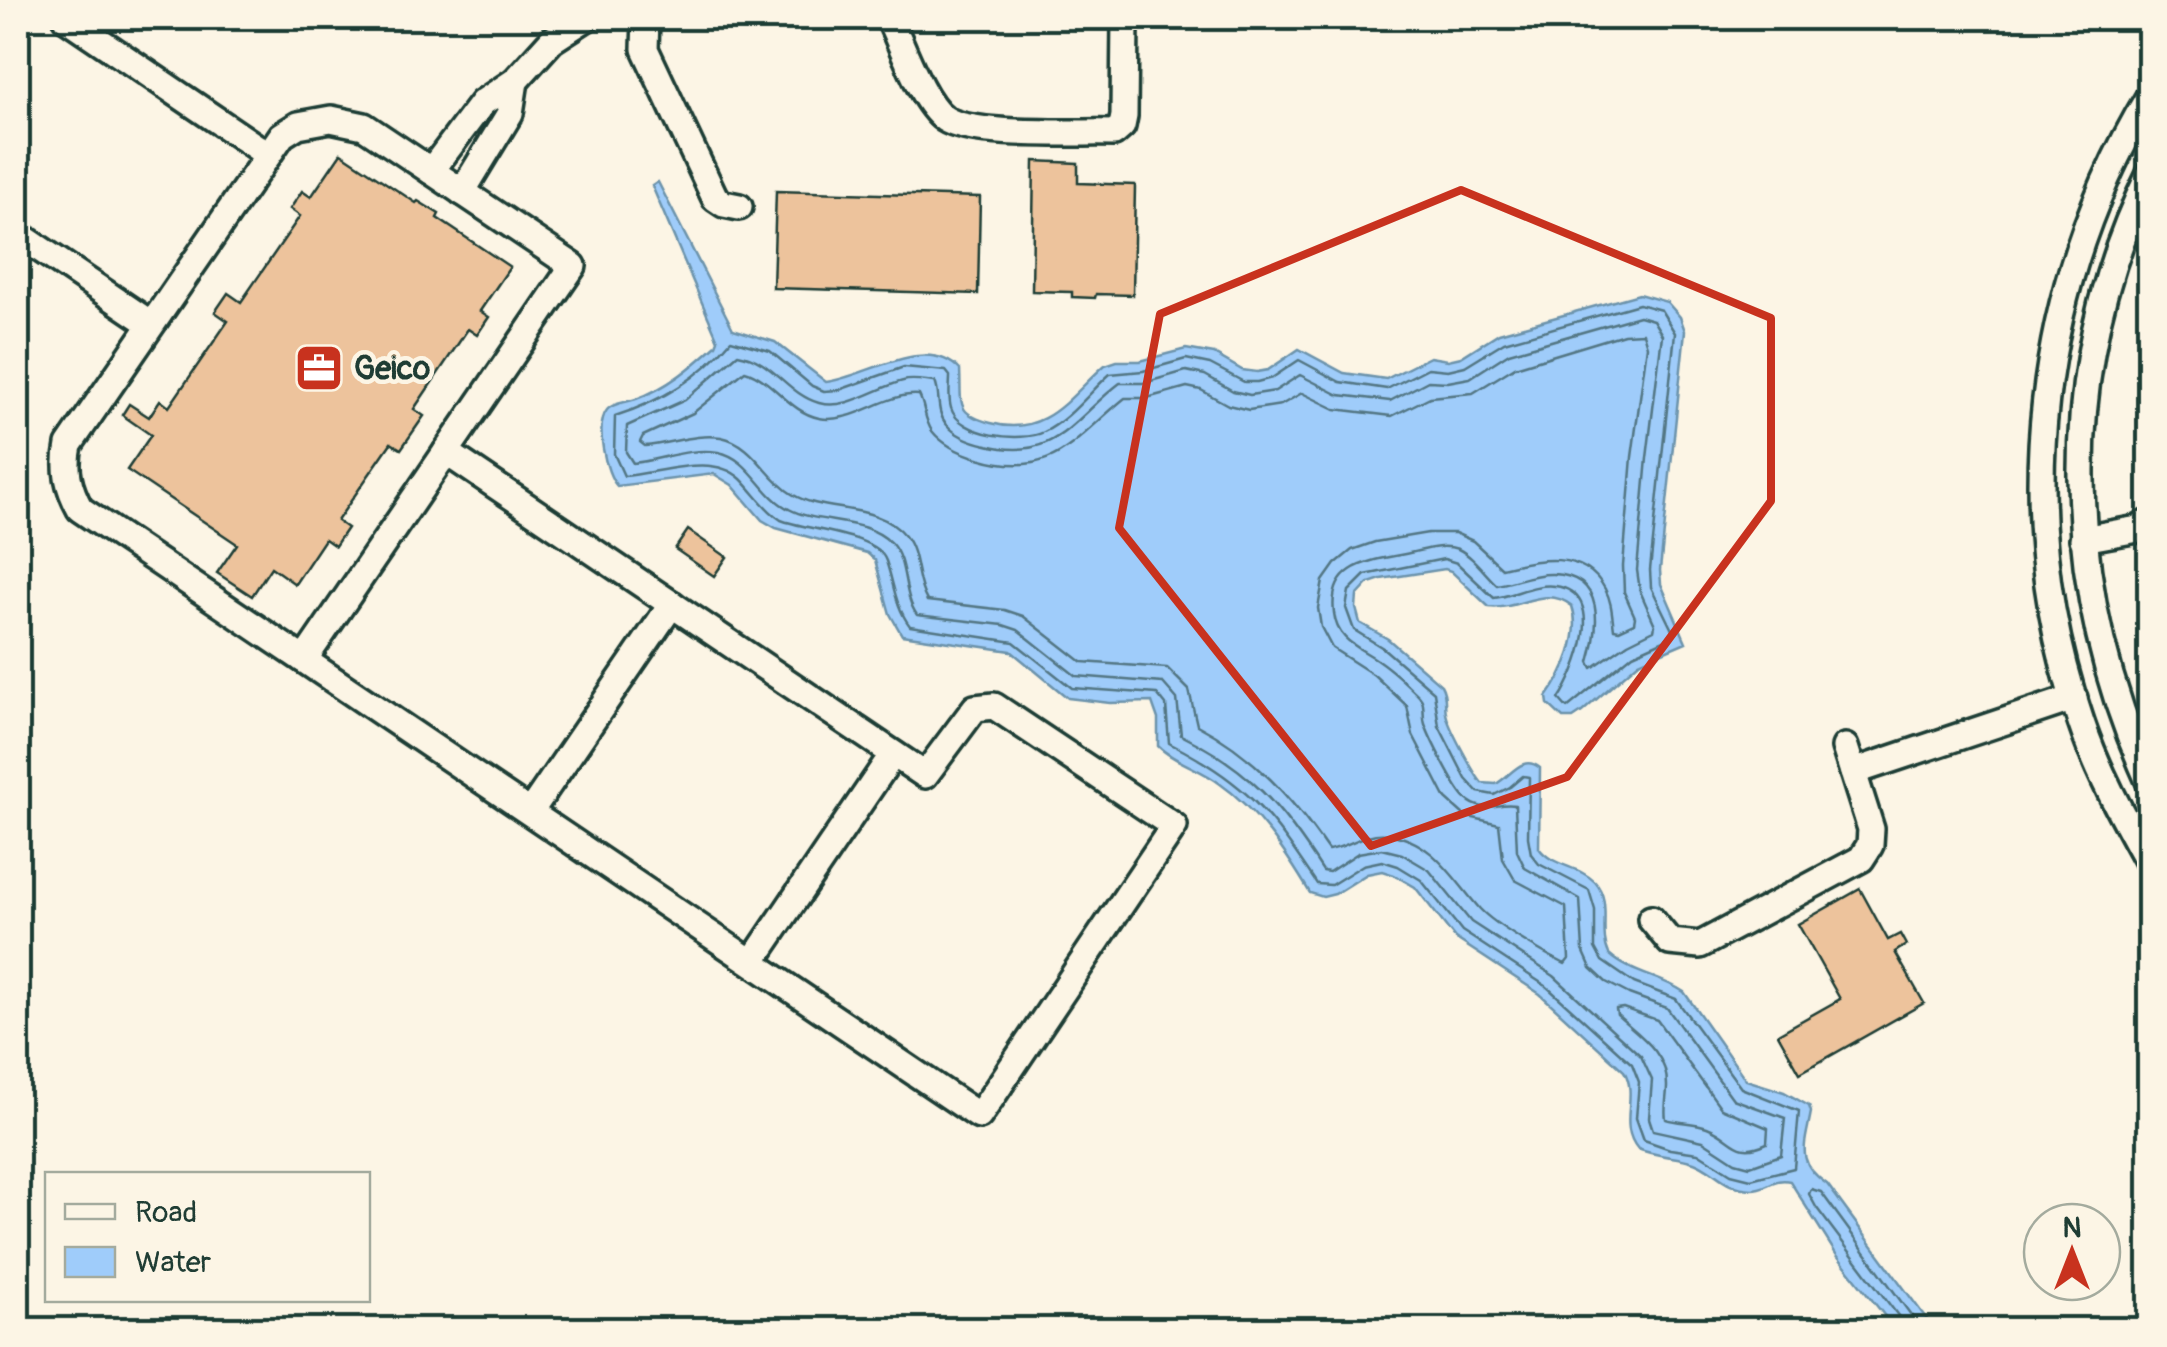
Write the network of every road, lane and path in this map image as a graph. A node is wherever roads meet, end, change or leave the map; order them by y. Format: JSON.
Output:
{"nodes":[{"id":1,"x":66,"y":18,"type":"edge"},
{"id":2,"x":586,"y":18,"type":"edge"},
{"id":3,"x":646,"y":18,"type":"edge"},
{"id":4,"x":889,"y":18,"type":"edge"},
{"id":5,"x":1125,"y":18,"type":"edge"},
{"id":6,"x":515,"y":82,"type":"junction"},
{"id":7,"x":2150,"y":95,"type":"edge"},
{"id":8,"x":268,"y":155,"type":"junction"},
{"id":9,"x":431,"y":171,"type":"junction"},
{"id":10,"x":2150,"y":174,"type":"edge"},
{"id":11,"x":462,"y":192,"type":"junction"},
{"id":12,"x":739,"y":207,"type":"dead end"},
{"id":13,"x":18,"y":234,"type":"edge"},
{"id":14,"x":152,"y":324,"type":"junction"},
{"id":15,"x":446,"y":452,"type":"junction"},
{"id":16,"x":2150,"y":522,"type":"edge"},
{"id":17,"x":2083,"y":539,"type":"junction"},
{"id":18,"x":672,"y":604,"type":"junction"},
{"id":19,"x":304,"y":660,"type":"junction"},
{"id":20,"x":2074,"y":698,"type":"junction"},
{"id":21,"x":1844,"y":746,"type":"dead end"},
{"id":22,"x":893,"y":754,"type":"junction"},
{"id":23,"x":1853,"y":772,"type":"junction"},
{"id":24,"x":2150,"y":782,"type":"edge"},
{"id":25,"x":530,"y":812,"type":"junction"},
{"id":26,"x":2150,"y":866,"type":"edge"},
{"id":27,"x":1650,"y":919,"type":"dead end"},
{"id":28,"x":752,"y":962,"type":"junction"}],
"edges":[{"from":1,"to":8,"type":"street"},
{"from":2,"to":6,"type":"street"},
{"from":3,"to":12,"type":"street"},
{"from":4,"to":5,"type":"street"},
{"from":6,"to":9,"type":"street"},
{"from":6,"to":11,"type":"street"},
{"from":7,"to":20,"type":"street"},
{"from":8,"to":9,"type":"street"},
{"from":8,"to":14,"type":"street"},
{"from":9,"to":11,"type":"street"},
{"from":10,"to":17,"type":"street"},
{"from":11,"to":15,"type":"street"},
{"from":13,"to":14,"type":"street"},
{"from":14,"to":19,"type":"street"},
{"from":15,"to":18,"type":"street"},
{"from":15,"to":19,"type":"street"},
{"from":16,"to":17,"type":"street"},
{"from":17,"to":24,"type":"street"},
{"from":18,"to":22,"type":"street"},
{"from":18,"to":25,"type":"street"},
{"from":19,"to":25,"type":"street"},
{"from":20,"to":23,"type":"street"},
{"from":20,"to":26,"type":"street"},
{"from":21,"to":23,"type":"street"},
{"from":22,"to":28,"type":"street"},
{"from":22,"to":28,"type":"street"},
{"from":23,"to":27,"type":"street"},
{"from":25,"to":28,"type":"street"}]}
